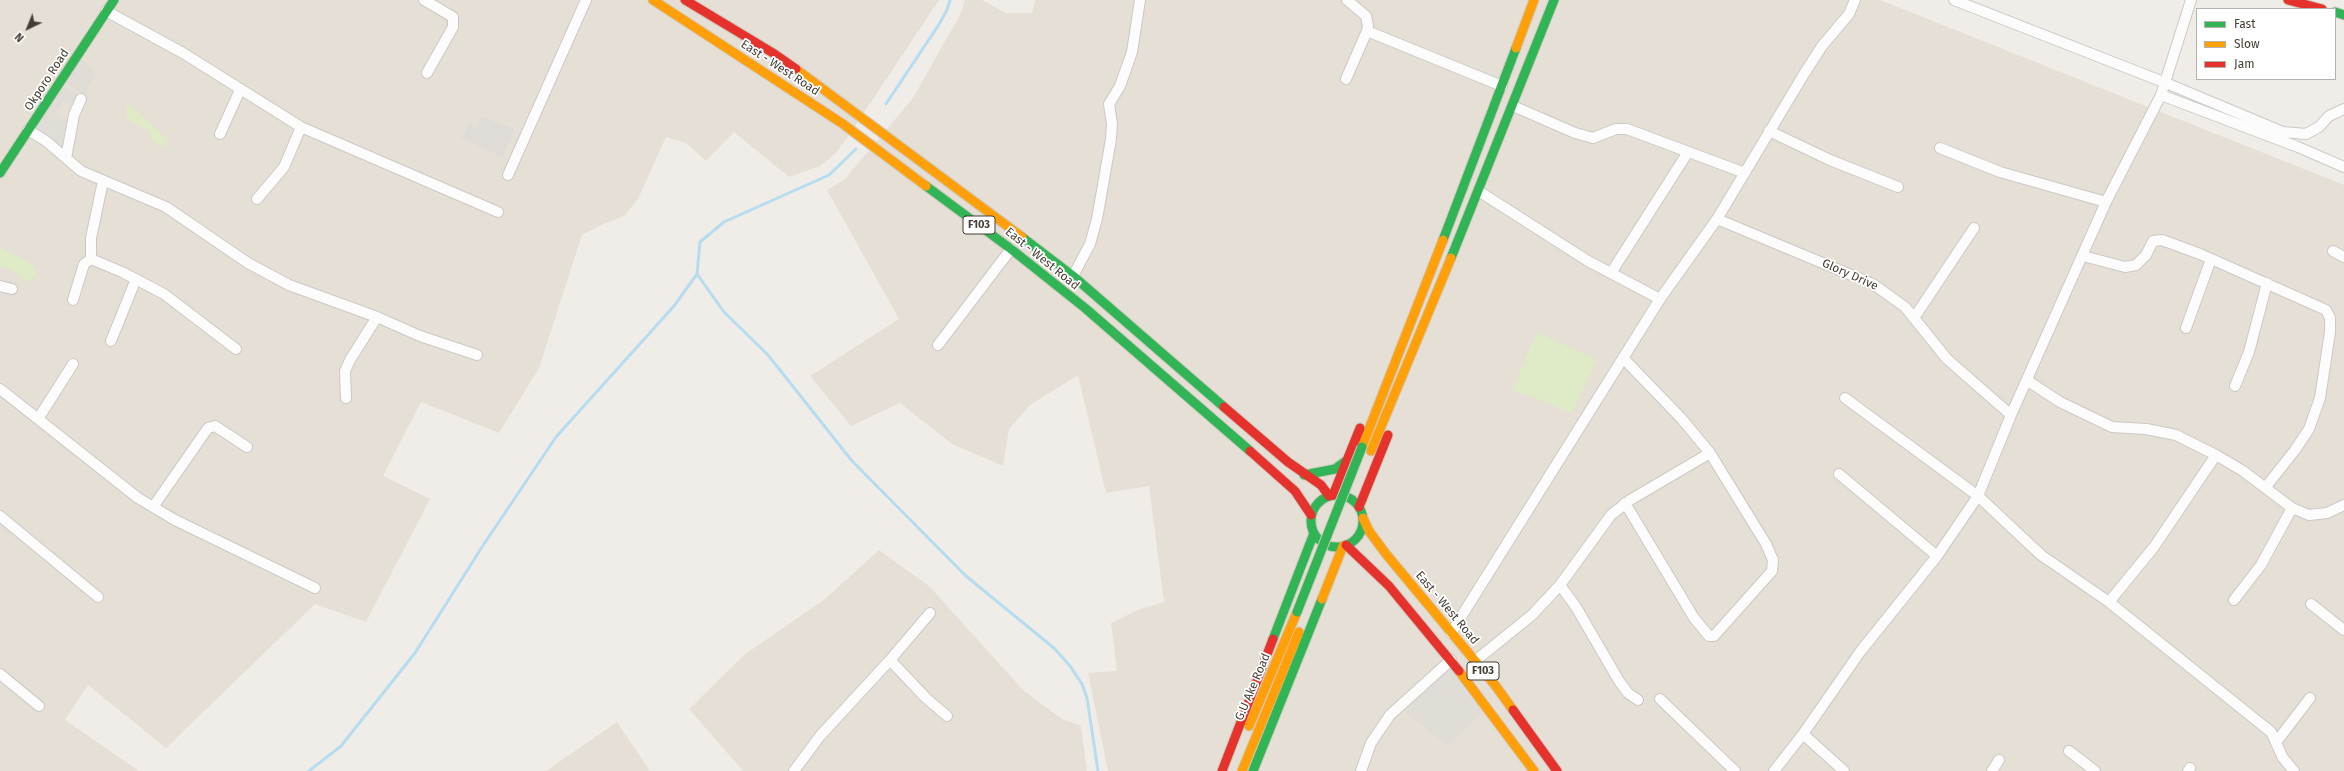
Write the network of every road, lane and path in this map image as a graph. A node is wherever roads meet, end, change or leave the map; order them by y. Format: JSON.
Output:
{"nodes":[{"id":1,"x":114,"y":0,"type":"edge"},
{"id":2,"x":424,"y":0,"type":"edge"},
{"id":3,"x":586,"y":0,"type":"edge"},
{"id":4,"x":653,"y":0,"type":"edge"},
{"id":5,"x":685,"y":0,"type":"edge"},
{"id":6,"x":1140,"y":0,"type":"edge"},
{"id":7,"x":1346,"y":0,"type":"edge"},
{"id":8,"x":1534,"y":0,"type":"edge"},
{"id":9,"x":1554,"y":0,"type":"edge"},
{"id":10,"x":1855,"y":0,"type":"edge"},
{"id":11,"x":1954,"y":0,"type":"edge"},
{"id":12,"x":2191,"y":0,"type":"edge"},
{"id":13,"x":2288,"y":0,"type":"edge"},
{"id":14,"x":2318,"y":8,"type":"edge"},
{"id":15,"x":106,"y":11,"type":"junction"},
{"id":16,"x":1367,"y":31,"type":"junction"},
{"id":17,"x":427,"y":73,"type":"dead end"},
{"id":18,"x":1346,"y":79,"type":"dead end"},
{"id":19,"x":2166,"y":83,"type":"junction"},
{"id":20,"x":1502,"y":86,"type":"junction"},
{"id":21,"x":240,"y":90,"type":"junction"},
{"id":22,"x":2161,"y":95,"type":"junction"},
{"id":23,"x":81,"y":99,"type":"dead end"},
{"id":24,"x":1513,"y":106,"type":"junction"},
{"id":25,"x":2344,"y":109,"type":"edge"},
{"id":26,"x":300,"y":127,"type":"junction"},
{"id":27,"x":28,"y":130,"type":"junction"},
{"id":28,"x":1769,"y":131,"type":"junction"},
{"id":29,"x":220,"y":134,"type":"dead end"},
{"id":30,"x":1940,"y":148,"type":"dead end"},
{"id":31,"x":1688,"y":152,"type":"junction"},
{"id":32,"x":66,"y":158,"type":"junction"},
{"id":33,"x":1472,"y":165,"type":"junction"},
{"id":34,"x":2344,"y":167,"type":"edge"},
{"id":35,"x":0,"y":172,"type":"edge"},
{"id":36,"x":1485,"y":172,"type":"junction"},
{"id":37,"x":1745,"y":173,"type":"junction"},
{"id":38,"x":508,"y":175,"type":"dead end"},
{"id":39,"x":103,"y":181,"type":"junction"},
{"id":40,"x":1898,"y":187,"type":"dead end"},
{"id":41,"x":1480,"y":192,"type":"junction"},
{"id":42,"x":257,"y":199,"type":"dead end"},
{"id":43,"x":2106,"y":202,"type":"junction"},
{"id":44,"x":498,"y":212,"type":"dead end"},
{"id":45,"x":1717,"y":220,"type":"junction"},
{"id":46,"x":1974,"y":228,"type":"dead end"},
{"id":47,"x":1011,"y":249,"type":"junction"},
{"id":48,"x":2333,"y":251,"type":"dead end"},
{"id":49,"x":2083,"y":256,"type":"junction"},
{"id":50,"x":2344,"y":257,"type":"edge"},
{"id":51,"x":91,"y":258,"type":"junction"},
{"id":52,"x":2211,"y":259,"type":"junction"},
{"id":53,"x":1611,"y":273,"type":"junction"},
{"id":54,"x":1072,"y":276,"type":"junction"},
{"id":55,"x":136,"y":279,"type":"junction"},
{"id":56,"x":2267,"y":283,"type":"junction"},
{"id":57,"x":0,"y":286,"type":"edge"},
{"id":58,"x":12,"y":289,"type":"dead end"},
{"id":59,"x":1660,"y":299,"type":"junction"},
{"id":60,"x":73,"y":300,"type":"dead end"},
{"id":61,"x":377,"y":317,"type":"junction"},
{"id":62,"x":1914,"y":318,"type":"junction"},
{"id":63,"x":2186,"y":328,"type":"dead end"},
{"id":64,"x":111,"y":341,"type":"dead end"},
{"id":65,"x":938,"y":345,"type":"dead end"},
{"id":66,"x":236,"y":349,"type":"dead end"},
{"id":67,"x":477,"y":355,"type":"dead end"},
{"id":68,"x":1624,"y":358,"type":"junction"},
{"id":69,"x":73,"y":364,"type":"dead end"},
{"id":70,"x":2028,"y":381,"type":"junction"},
{"id":71,"x":2236,"y":386,"type":"dead end"},
{"id":72,"x":0,"y":389,"type":"edge"},
{"id":73,"x":346,"y":398,"type":"dead end"},
{"id":74,"x":1845,"y":398,"type":"dead end"},
{"id":75,"x":2011,"y":415,"type":"junction"},
{"id":76,"x":38,"y":419,"type":"junction"},
{"id":77,"x":247,"y":447,"type":"dead end"},
{"id":78,"x":1366,"y":449,"type":"junction"},
{"id":79,"x":1710,"y":453,"type":"junction"},
{"id":80,"x":2216,"y":455,"type":"junction"},
{"id":81,"x":1346,"y":461,"type":"junction"},
{"id":82,"x":1840,"y":474,"type":"dead end"},
{"id":83,"x":1304,"y":475,"type":"junction"},
{"id":84,"x":2265,"y":488,"type":"junction"},
{"id":85,"x":1331,"y":495,"type":"junction"},
{"id":86,"x":1978,"y":496,"type":"junction"},
{"id":87,"x":1625,"y":504,"type":"junction"},
{"id":88,"x":2344,"y":505,"type":"edge"},
{"id":89,"x":153,"y":507,"type":"junction"},
{"id":90,"x":1359,"y":507,"type":"junction"},
{"id":91,"x":2292,"y":508,"type":"junction"},
{"id":92,"x":1311,"y":515,"type":"junction"},
{"id":93,"x":0,"y":516,"type":"edge"},
{"id":94,"x":1363,"y":518,"type":"junction"},
{"id":95,"x":1314,"y":533,"type":"junction"},
{"id":96,"x":1345,"y":546,"type":"junction"},
{"id":97,"x":1937,"y":556,"type":"junction"},
{"id":98,"x":1560,"y":585,"type":"junction"},
{"id":99,"x":314,"y":588,"type":"dead end"},
{"id":100,"x":98,"y":597,"type":"dead end"},
{"id":101,"x":2234,"y":600,"type":"dead end"},
{"id":102,"x":2108,"y":602,"type":"junction"},
{"id":103,"x":2311,"y":604,"type":"dead end"},
{"id":104,"x":930,"y":613,"type":"dead end"},
{"id":105,"x":1301,"y":614,"type":"junction"},
{"id":106,"x":2344,"y":630,"type":"edge"},
{"id":107,"x":1451,"y":633,"type":"junction"},
{"id":108,"x":890,"y":660,"type":"junction"},
{"id":109,"x":1451,"y":660,"type":"junction"},
{"id":110,"x":1475,"y":661,"type":"junction"},
{"id":111,"x":0,"y":674,"type":"edge"},
{"id":112,"x":2310,"y":698,"type":"dead end"},
{"id":113,"x":1660,"y":699,"type":"dead end"},
{"id":114,"x":1638,"y":700,"type":"dead end"},
{"id":115,"x":39,"y":706,"type":"dead end"},
{"id":116,"x":948,"y":716,"type":"dead end"},
{"id":117,"x":1802,"y":734,"type":"junction"},
{"id":118,"x":2277,"y":741,"type":"junction"},
{"id":119,"x":2069,"y":752,"type":"dead end"},
{"id":120,"x":1999,"y":760,"type":"dead end"},
{"id":121,"x":2093,"y":770,"type":"edge"},
{"id":122,"x":794,"y":771,"type":"edge"},
{"id":123,"x":1222,"y":771,"type":"edge"},
{"id":124,"x":1230,"y":771,"type":"edge"},
{"id":125,"x":1242,"y":771,"type":"edge"},
{"id":126,"x":1254,"y":771,"type":"edge"},
{"id":127,"x":1360,"y":771,"type":"edge"},
{"id":128,"x":1534,"y":771,"type":"edge"},
{"id":129,"x":1557,"y":771,"type":"edge"},
{"id":130,"x":1735,"y":771,"type":"edge"},
{"id":131,"x":1774,"y":771,"type":"edge"},
{"id":132,"x":1844,"y":771,"type":"edge"},
{"id":133,"x":1992,"y":771,"type":"edge"},
{"id":134,"x":2294,"y":771,"type":"edge"}],
"edges":[{"from":1,"to":15,"type":"main road","name":"Okporo Road"},
{"from":2,"to":17,"type":"street"},
{"from":3,"to":38,"type":"street"},
{"from":4,"to":47,"type":"main road","name":"East - West Road","number":"F103"},
{"from":5,"to":54,"type":"main road","name":"East - West Road","number":"F103"},
{"from":6,"to":54,"type":"street"},
{"from":7,"to":16,"type":"street"},
{"from":8,"to":20,"type":"main road"},
{"from":9,"to":24,"type":"main road"},
{"from":10,"to":28,"type":"street"},
{"from":11,"to":19,"type":"street"},
{"from":12,"to":19,"type":"street"},
{"from":13,"to":14,"type":"main road"},
{"from":15,"to":21,"type":"street"},
{"from":15,"to":27,"type":"main road","name":"Okporo Road"},
{"from":16,"to":18,"type":"street"},
{"from":16,"to":20,"type":"street"},
{"from":19,"to":22,"type":"street"},
{"from":19,"to":25,"type":"street"},
{"from":20,"to":33,"type":"main road"},
{"from":21,"to":26,"type":"street"},
{"from":21,"to":29,"type":"street"},
{"from":22,"to":34,"type":"street"},
{"from":22,"to":43,"type":"street"},
{"from":23,"to":32,"type":"street"},
{"from":24,"to":31,"type":"street"},
{"from":24,"to":36,"type":"main road"},
{"from":26,"to":42,"type":"street"},
{"from":26,"to":44,"type":"street"},
{"from":27,"to":32,"type":"street"},
{"from":27,"to":35,"type":"main road","name":"Okporo Road"},
{"from":28,"to":37,"type":"street"},
{"from":28,"to":40,"type":"street"},
{"from":30,"to":43,"type":"street"},
{"from":31,"to":37,"type":"street"},
{"from":31,"to":53,"type":"street"},
{"from":32,"to":39,"type":"street"},
{"from":33,"to":78,"type":"main road"},
{"from":33,"to":81,"type":"main road"},
{"from":36,"to":41,"type":"main road"},
{"from":36,"to":78,"type":"main road"},
{"from":37,"to":45,"type":"street"},
{"from":39,"to":51,"type":"street"},
{"from":39,"to":61,"type":"street"},
{"from":41,"to":53,"type":"street"},
{"from":41,"to":90,"type":"main road"},
{"from":43,"to":49,"type":"street"},
{"from":45,"to":59,"type":"street"},
{"from":45,"to":62,"type":"street","name":"Glory Drive"},
{"from":46,"to":62,"type":"street"},
{"from":47,"to":65,"type":"street"},
{"from":47,"to":92,"type":"main road","name":"East - West Road","number":"F103"},
{"from":48,"to":50,"type":"street"},
{"from":49,"to":52,"type":"street"},
{"from":49,"to":70,"type":"street"},
{"from":51,"to":55,"type":"street"},
{"from":51,"to":60,"type":"street"},
{"from":52,"to":56,"type":"street"},
{"from":52,"to":63,"type":"street"},
{"from":53,"to":59,"type":"street"},
{"from":54,"to":83,"type":"main road","name":"East - West Road","number":"F103"},
{"from":55,"to":64,"type":"street"},
{"from":55,"to":66,"type":"street"},
{"from":56,"to":71,"type":"street"},
{"from":56,"to":84,"type":"street"},
{"from":57,"to":58,"type":"street"},
{"from":59,"to":68,"type":"street"},
{"from":61,"to":67,"type":"street"},
{"from":61,"to":73,"type":"street"},
{"from":62,"to":75,"type":"street","name":"Glory Drive"},
{"from":68,"to":79,"type":"street"},
{"from":68,"to":107,"type":"street"},
{"from":69,"to":76,"type":"street"},
{"from":70,"to":75,"type":"street"},
{"from":70,"to":80,"type":"street"},
{"from":72,"to":76,"type":"street"},
{"from":74,"to":86,"type":"street"},
{"from":75,"to":86,"type":"street"},
{"from":76,"to":89,"type":"street"},
{"from":77,"to":89,"type":"street"},
{"from":78,"to":105,"type":"main road"},
{"from":79,"to":87,"type":"street"},
{"from":79,"to":87,"type":"street"},
{"from":80,"to":84,"type":"street"},
{"from":80,"to":102,"type":"street"},
{"from":81,"to":83,"type":"main road"},
{"from":81,"to":85,"type":"main road"},
{"from":82,"to":97,"type":"street"},
{"from":83,"to":85,"type":"main road","name":"East - West Road","number":"F103"},
{"from":84,"to":91,"type":"street"},
{"from":85,"to":90,"type":"main road","number":"F103"},
{"from":85,"to":92,"type":"main road"},
{"from":86,"to":97,"type":"street"},
{"from":86,"to":102,"type":"street"},
{"from":87,"to":98,"type":"street"},
{"from":88,"to":91,"type":"street"},
{"from":89,"to":99,"type":"street"},
{"from":90,"to":94,"type":"main road","number":"F103"},
{"from":91,"to":101,"type":"street"},
{"from":92,"to":95,"type":"main road","number":"F103"},
{"from":93,"to":100,"type":"street"},
{"from":94,"to":96,"type":"main road"},
{"from":94,"to":107,"type":"main road","name":"East - West Road","number":"F103"},
{"from":95,"to":96,"type":"main road"},
{"from":95,"to":123,"type":"main road"},
{"from":96,"to":109,"type":"main road","number":"F103"},
{"from":96,"to":126,"type":"main road"},
{"from":97,"to":117,"type":"street"},
{"from":98,"to":110,"type":"street"},
{"from":98,"to":114,"type":"street"},
{"from":102,"to":118,"type":"street"},
{"from":103,"to":106,"type":"street"},
{"from":104,"to":108,"type":"street"},
{"from":105,"to":124,"type":"main road","name":"G.U Ake Road"},
{"from":105,"to":125,"type":"main road"},
{"from":107,"to":110,"type":"main road","name":"East - West Road","number":"F103"},
{"from":108,"to":116,"type":"street"},
{"from":108,"to":122,"type":"street"},
{"from":109,"to":127,"type":"street"},
{"from":109,"to":128,"type":"main road","number":"F103"},
{"from":110,"to":129,"type":"main road","name":"East - West Road","number":"F103"},
{"from":111,"to":115,"type":"street"},
{"from":112,"to":118,"type":"street"},
{"from":113,"to":130,"type":"street"},
{"from":117,"to":131,"type":"street"},
{"from":117,"to":132,"type":"street"},
{"from":118,"to":134,"type":"street"},
{"from":119,"to":121,"type":"street"},
{"from":120,"to":133,"type":"street"}]}
